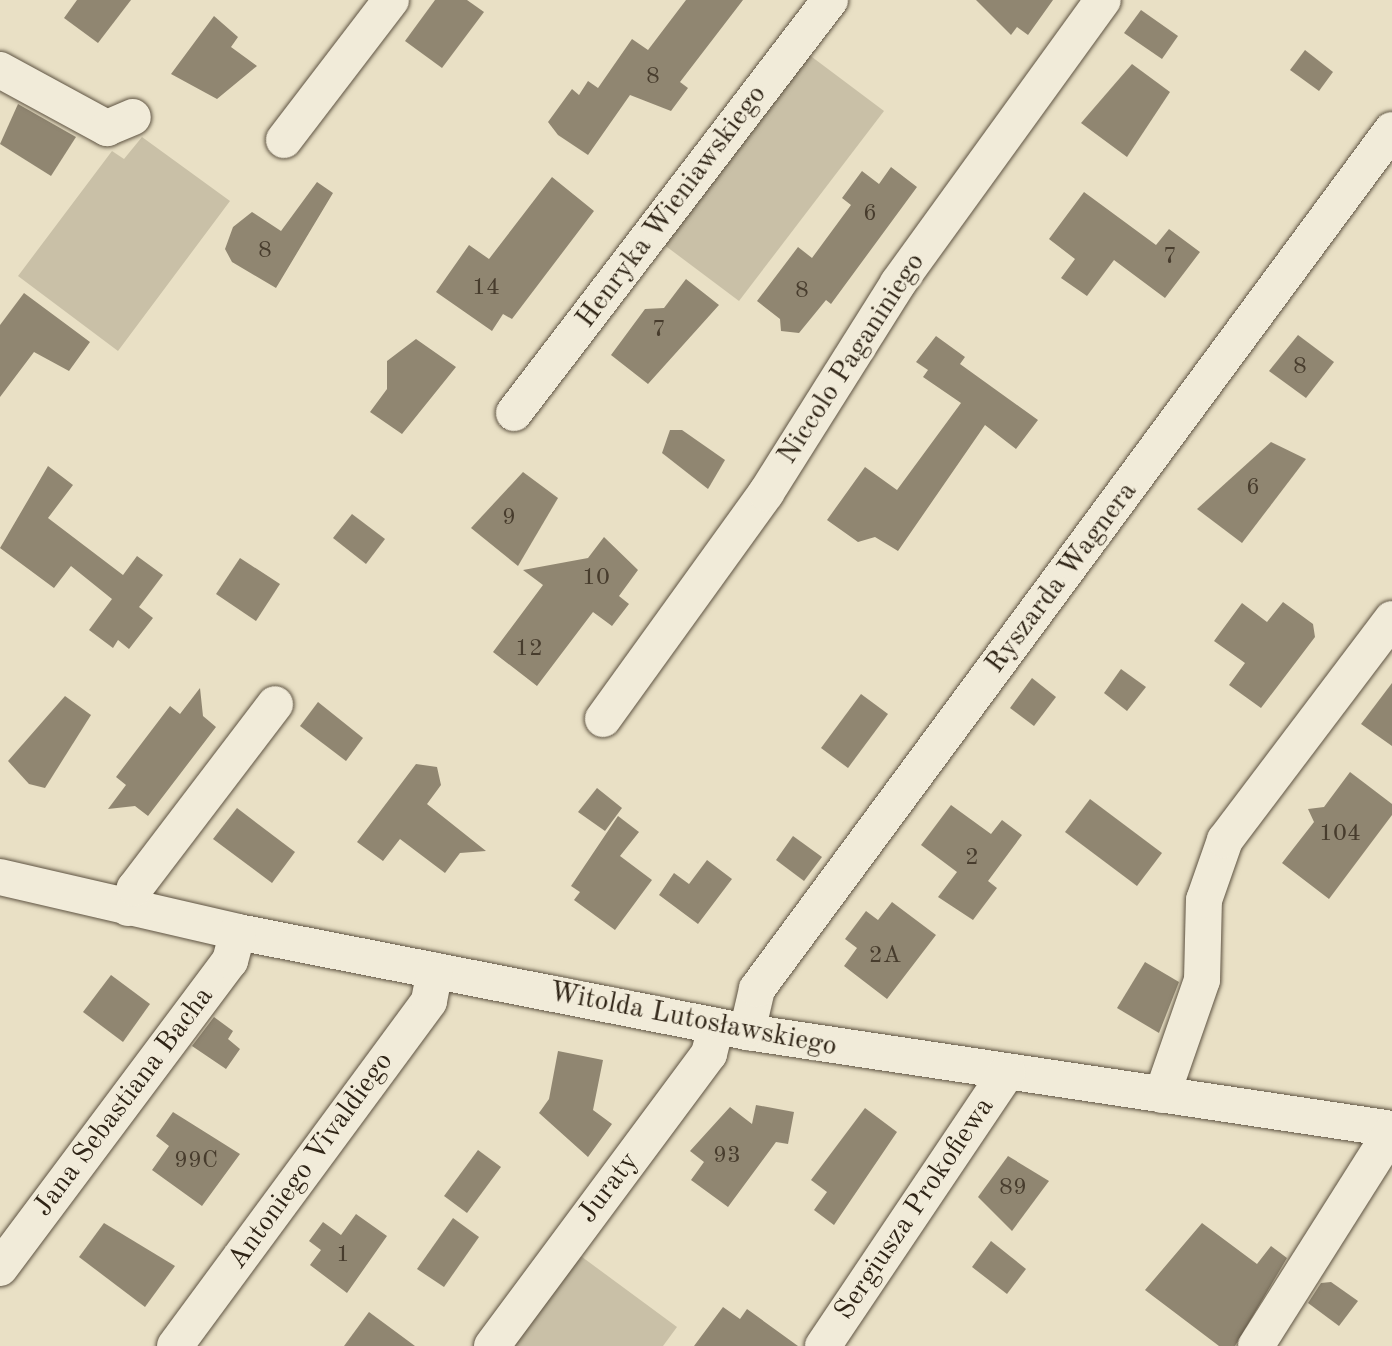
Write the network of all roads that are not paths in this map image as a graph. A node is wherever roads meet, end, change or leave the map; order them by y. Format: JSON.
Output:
{"nodes":[{"id":1,"x":391,"y":0,"type":"edge"},
{"id":2,"x":830,"y":0,"type":"edge"},
{"id":3,"x":1103,"y":0,"type":"edge"},
{"id":4,"x":0,"y":70,"type":"edge"},
{"id":5,"x":133,"y":117,"type":"dead end"},
{"id":6,"x":1392,"y":130,"type":"edge"},
{"id":7,"x":284,"y":140,"type":"dead end"},
{"id":8,"x":514,"y":413,"type":"dead end"},
{"id":9,"x":1392,"y":619,"type":"edge"},
{"id":10,"x":275,"y":704,"type":"dead end"},
{"id":11,"x":603,"y":719,"type":"dead end"},
{"id":12,"x":0,"y":877,"type":"edge"},
{"id":13,"x":128,"y":908,"type":"junction"},
{"id":14,"x":238,"y":932,"type":"junction"},
{"id":15,"x":435,"y":971,"type":"junction"},
{"id":16,"x":731,"y":1029,"type":"junction"},
{"id":17,"x":1007,"y":1072,"type":"junction"},
{"id":18,"x":1162,"y":1095,"type":"junction"},
{"id":19,"x":1392,"y":1130,"type":"edge"},
{"id":20,"x":0,"y":1268,"type":"edge"},
{"id":21,"x":175,"y":1346,"type":"edge"},
{"id":22,"x":492,"y":1346,"type":"edge"},
{"id":23,"x":823,"y":1346,"type":"edge"},
{"id":24,"x":1256,"y":1346,"type":"edge"}],
"edges":[{"from":1,"to":7,"type":"street"},
{"from":2,"to":8,"type":"street","name":"Henryka Wieniawskiego"},
{"from":3,"to":11,"type":"street","name":"Niccolo Paganiniego"},
{"from":4,"to":5,"type":"street"},
{"from":6,"to":16,"type":"street","name":"Ryszarda Wagnera"},
{"from":9,"to":18,"type":"street"},
{"from":10,"to":13,"type":"street"},
{"from":12,"to":13,"type":"street","name":"Witolda Lutosławskiego"},
{"from":13,"to":14,"type":"street","name":"Witolda Lutosławskiego"},
{"from":14,"to":15,"type":"street","name":"Witolda Lutosławskiego"},
{"from":14,"to":20,"type":"street","name":"Jana Sebastiana Bacha"},
{"from":15,"to":16,"type":"street","name":"Witolda Lutosławskiego"},
{"from":15,"to":21,"type":"street","name":"Antoniego Vivaldiego"},
{"from":16,"to":17,"type":"street","name":"Witolda Lutosławskiego"},
{"from":16,"to":22,"type":"street","name":"Juraty"},
{"from":17,"to":18,"type":"street","name":"Witolda Lutosławskiego"},
{"from":17,"to":23,"type":"street","name":"Sergiusza Prokofiewa"},
{"from":18,"to":19,"type":"street","name":"Witolda Lutosławskiego"},
{"from":19,"to":24,"type":"street"}]}
